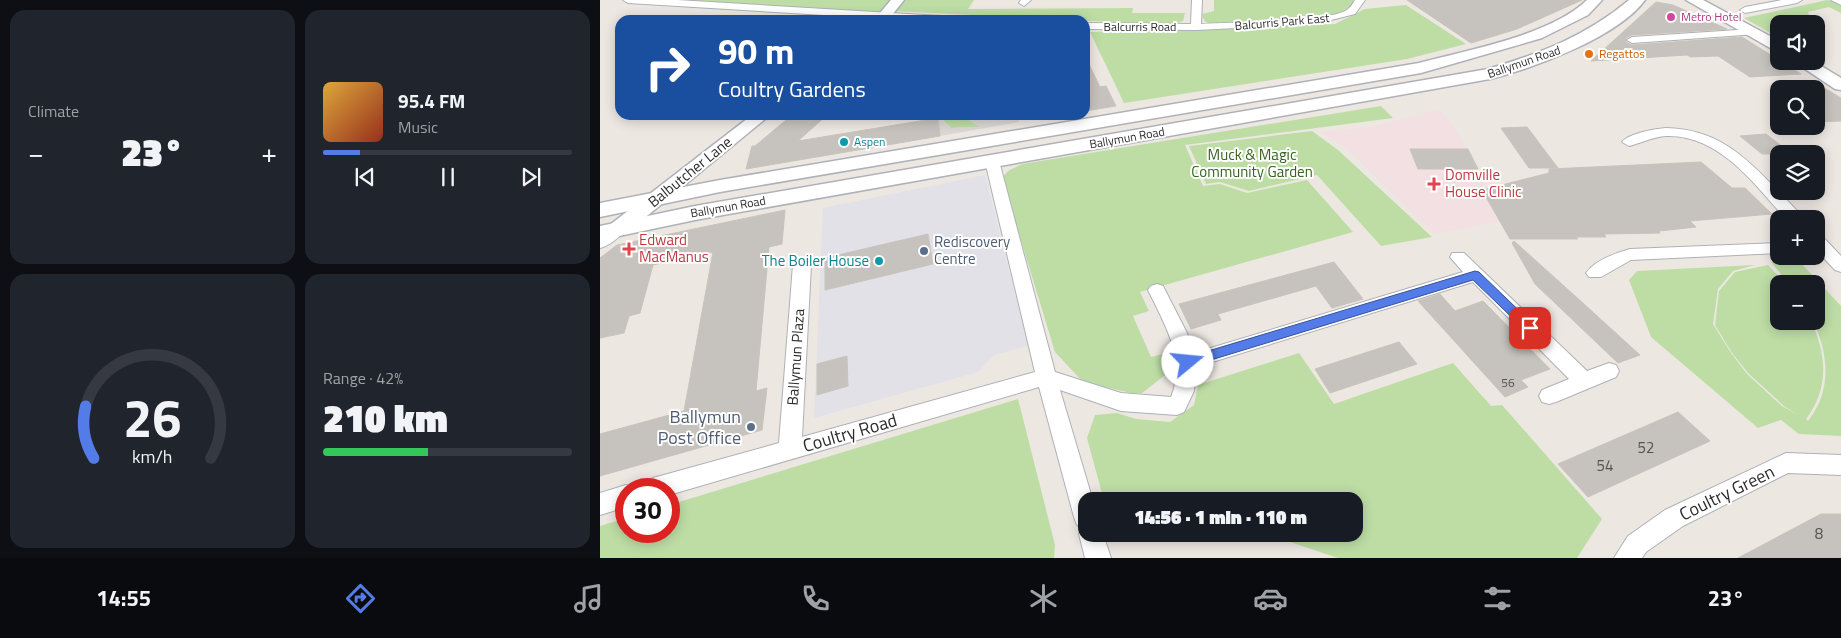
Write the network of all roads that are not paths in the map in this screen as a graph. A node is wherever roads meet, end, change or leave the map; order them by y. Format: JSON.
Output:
{"nodes":[{"id":1,"x":628,"y":0,"type":"edge"},
{"id":2,"x":898,"y":0,"type":"edge"},
{"id":3,"x":1198,"y":0,"type":"edge"},
{"id":4,"x":1360,"y":0,"type":"edge"},
{"id":5,"x":1595,"y":0,"type":"edge"},
{"id":6,"x":1638,"y":0,"type":"edge"},
{"id":7,"x":1676,"y":0,"type":"edge"},
{"id":8,"x":1693,"y":0,"type":"edge"},
{"id":9,"x":1797,"y":0,"type":"edge"},
{"id":10,"x":1836,"y":0,"type":"edge"},
{"id":11,"x":1841,"y":2,"type":"edge"},
{"id":12,"x":1745,"y":10,"type":"dead end"},
{"id":13,"x":1717,"y":13,"type":"junction"},
{"id":14,"x":841,"y":15,"type":"edge"},
{"id":15,"x":886,"y":15,"type":"edge"},
{"id":16,"x":1090,"y":26,"type":"edge"},
{"id":17,"x":1196,"y":27,"type":"junction"},
{"id":18,"x":1753,"y":32,"type":"junction"},
{"id":19,"x":1632,"y":40,"type":"dead end"},
{"id":20,"x":1770,"y":42,"type":"edge"},
{"id":21,"x":1817,"y":70,"type":"edge"},
{"id":22,"x":1841,"y":84,"type":"edge"},
{"id":23,"x":756,"y":120,"type":"edge"},
{"id":24,"x":1629,"y":142,"type":"dead end"},
{"id":25,"x":992,"y":161,"type":"junction"},
{"id":26,"x":657,"y":199,"type":"junction"},
{"id":27,"x":600,"y":210,"type":"edge"},
{"id":28,"x":1786,"y":210,"type":"edge"},
{"id":29,"x":609,"y":231,"type":"edge"},
{"id":30,"x":600,"y":243,"type":"edge"},
{"id":31,"x":1770,"y":248,"type":"edge"},
{"id":32,"x":1825,"y":251,"type":"edge"},
{"id":33,"x":1458,"y":257,"type":"dead end"},
{"id":34,"x":802,"y":265,"type":"dead end"},
{"id":35,"x":1841,"y":266,"type":"edge"},
{"id":36,"x":1595,"y":273,"type":"dead end"},
{"id":37,"x":1475,"y":275,"type":"junction"},
{"id":38,"x":1157,"y":290,"type":"dead end"},
{"id":39,"x":1188,"y":362,"type":"junction"},
{"id":40,"x":1609,"y":371,"type":"dead end"},
{"id":41,"x":1046,"y":377,"type":"junction"},
{"id":42,"x":1584,"y":381,"type":"junction"},
{"id":43,"x":1549,"y":396,"type":"dead end"},
{"id":44,"x":790,"y":450,"type":"junction"},
{"id":45,"x":1841,"y":465,"type":"edge"},
{"id":46,"x":680,"y":482,"type":"edge"},
{"id":47,"x":1079,"y":492,"type":"edge"},
{"id":48,"x":615,"y":499,"type":"edge"},
{"id":49,"x":600,"y":504,"type":"edge"},
{"id":50,"x":1093,"y":542,"type":"edge"},
{"id":51,"x":1098,"y":558,"type":"edge"},
{"id":52,"x":1627,"y":558,"type":"edge"}],
"edges":[{"from":1,"to":14,"type":"street"},
{"from":2,"to":15,"type":"street"},
{"from":3,"to":17,"type":"street"},
{"from":4,"to":17,"type":"street","name":"Balcurris Park East"},
{"from":5,"to":26,"type":"main road","name":"Ballymun Road"},
{"from":6,"to":25,"type":"main road","name":"Ballymun Road"},
{"from":7,"to":13,"type":"main road"},
{"from":8,"to":13,"type":"main road"},
{"from":9,"to":12,"type":"street"},
{"from":10,"to":11,"type":"street"},
{"from":13,"to":18,"type":"main road"},
{"from":16,"to":17,"type":"street","name":"Balcurris Road"},
{"from":18,"to":19,"type":"street"},
{"from":18,"to":20,"type":"main road"},
{"from":21,"to":22,"type":"main road"},
{"from":23,"to":26,"type":"street","name":"Balbutcher Lane"},
{"from":24,"to":28,"type":"street"},
{"from":25,"to":29,"type":"main road","name":"Ballymun Road"},
{"from":25,"to":41,"type":"street"},
{"from":26,"to":27,"type":"main road","name":"Ballymun Road"},
{"from":26,"to":29,"type":"street","name":"Balbutcher Lane"},
{"from":29,"to":30,"type":"street"},
{"from":31,"to":36,"type":"street"},
{"from":32,"to":35,"type":"street"},
{"from":33,"to":37,"type":"street"},
{"from":34,"to":44,"type":"street","name":"Ballymun Plaza"},
{"from":37,"to":39,"type":"street"},
{"from":37,"to":42,"type":"street"},
{"from":38,"to":39,"type":"street"},
{"from":39,"to":41,"type":"street"},
{"from":40,"to":42,"type":"street"},
{"from":41,"to":44,"type":"street","name":"Coultry Road"},
{"from":41,"to":47,"type":"street"},
{"from":42,"to":43,"type":"street"},
{"from":44,"to":46,"type":"street","name":"Coultry Road"},
{"from":45,"to":52,"type":"street","name":"Coultry Green"},
{"from":48,"to":49,"type":"street"},
{"from":50,"to":51,"type":"street"}]}
